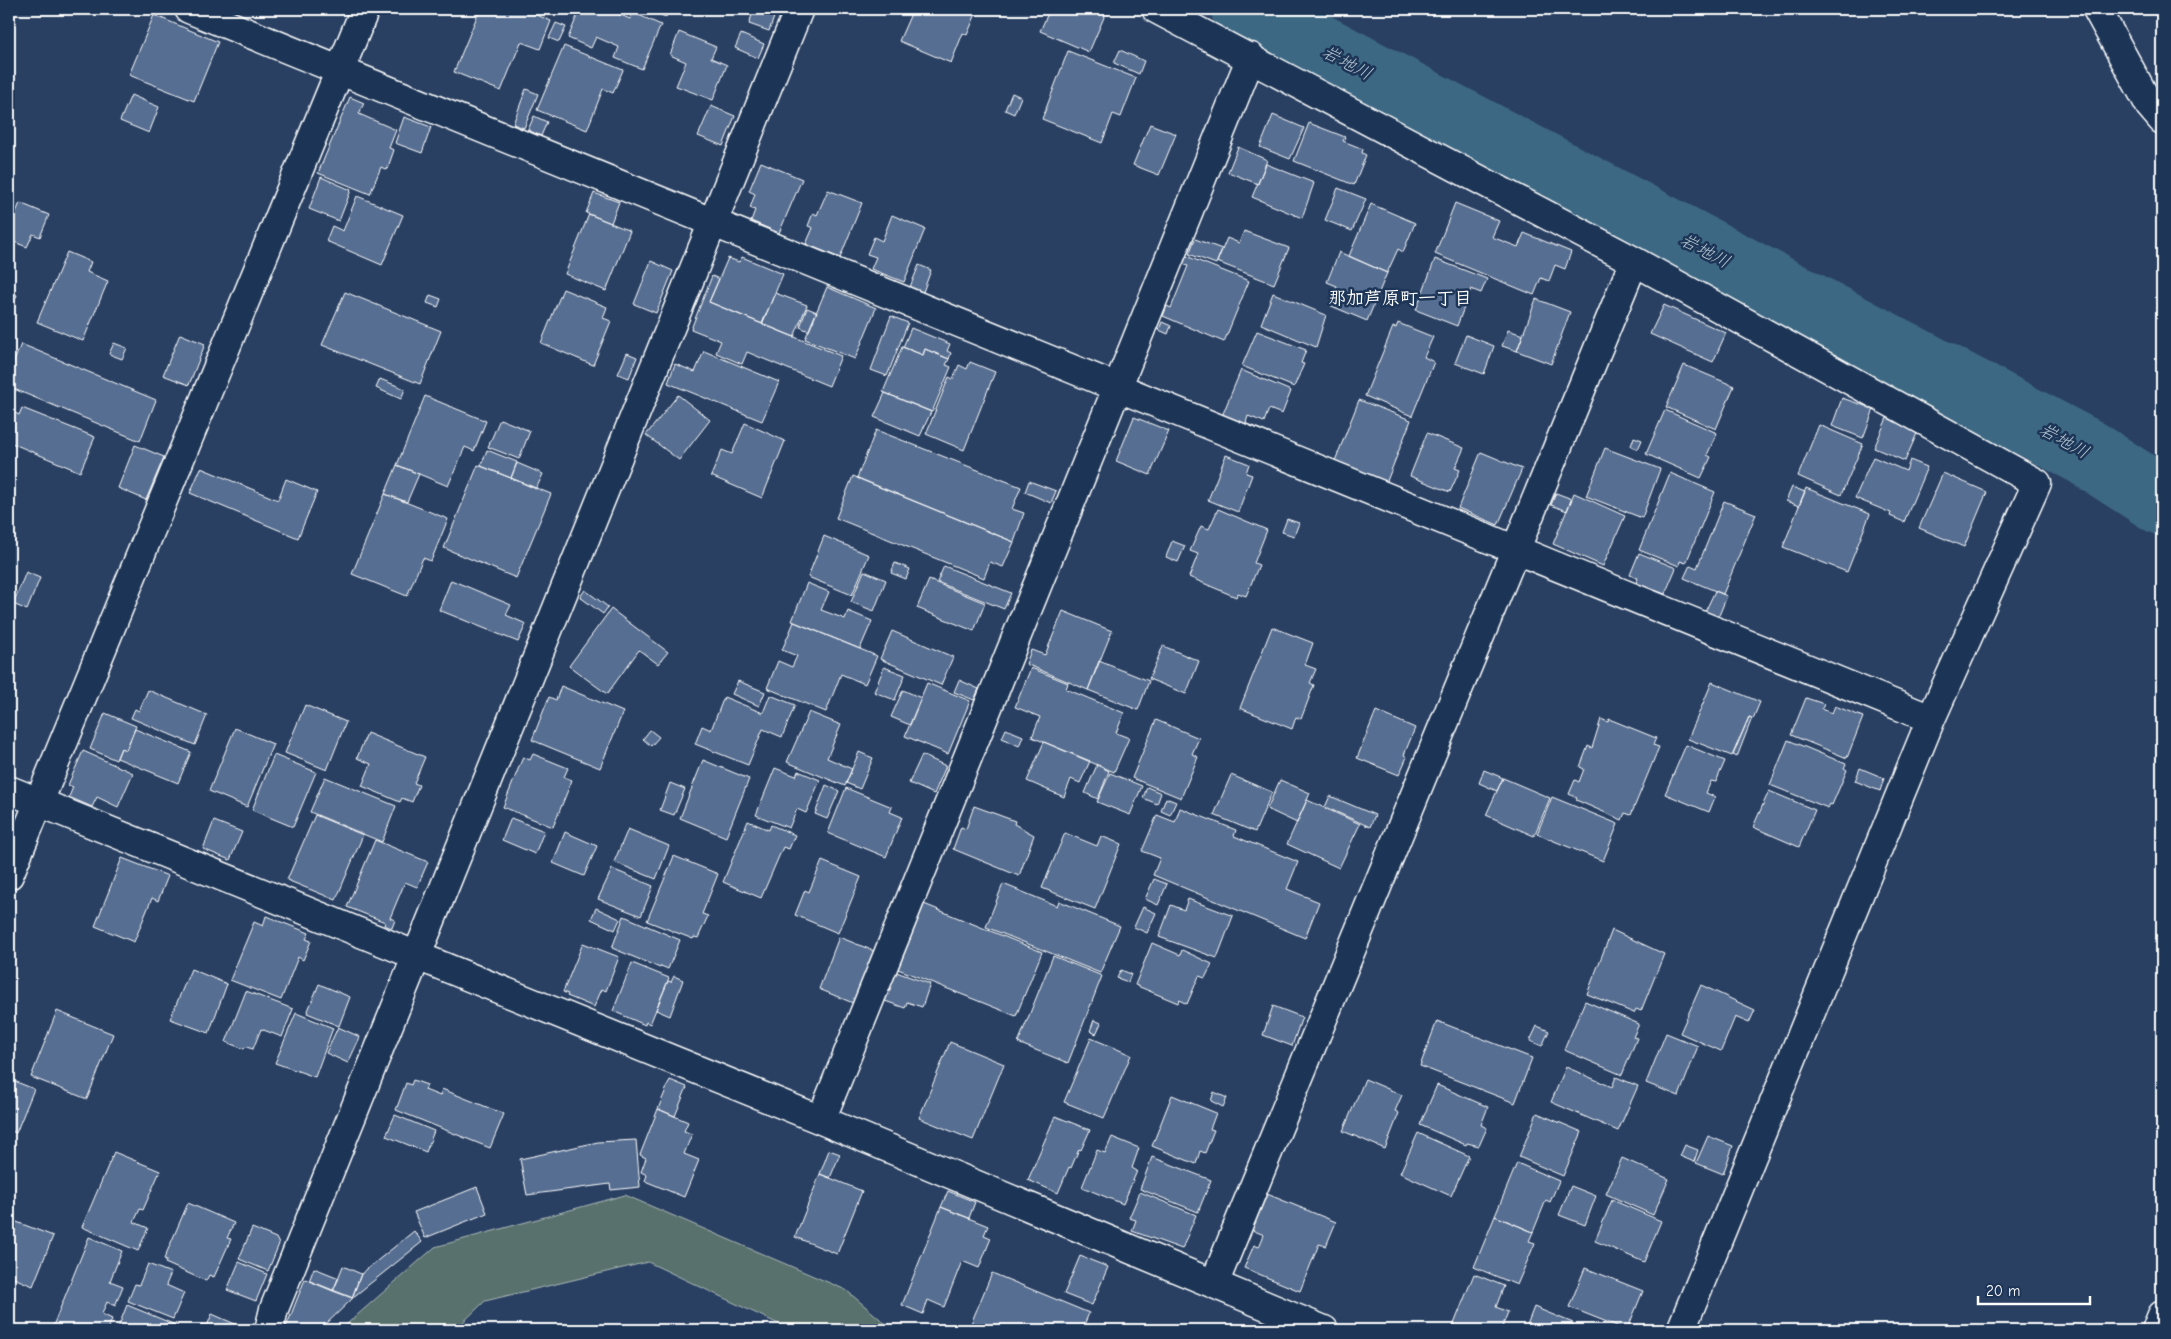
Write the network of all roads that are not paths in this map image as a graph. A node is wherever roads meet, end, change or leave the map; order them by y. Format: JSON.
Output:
{"nodes":[{"id":1,"x":189,"y":9,"type":"edge"},
{"id":2,"x":365,"y":9,"type":"edge"},
{"id":3,"x":799,"y":9,"type":"edge"},
{"id":4,"x":1156,"y":9,"type":"edge"},
{"id":5,"x":2097,"y":9,"type":"edge"},
{"id":6,"x":1251,"y":57,"type":"junction"},
{"id":7,"x":340,"y":70,"type":"junction"},
{"id":8,"x":2162,"y":120,"type":"edge"},
{"id":9,"x":713,"y":222,"type":"junction"},
{"id":10,"x":1634,"y":261,"type":"junction"},
{"id":11,"x":1118,"y":387,"type":"junction"},
{"id":12,"x":1516,"y":548,"type":"junction"},
{"id":13,"x":1931,"y":719,"type":"junction"},
{"id":14,"x":9,"y":790,"type":"edge"},
{"id":15,"x":39,"y":802,"type":"junction"},
{"id":16,"x":9,"y":875,"type":"edge"},
{"id":17,"x":417,"y":957,"type":"junction"},
{"id":18,"x":821,"y":1120,"type":"junction"},
{"id":19,"x":1214,"y":1284,"type":"junction"},
{"id":20,"x":2162,"y":1314,"type":"edge"},
{"id":21,"x":269,"y":1330,"type":"edge"},
{"id":22,"x":1324,"y":1330,"type":"edge"},
{"id":23,"x":1681,"y":1330,"type":"edge"},
{"id":24,"x":2156,"y":1330,"type":"edge"}],
"edges":[{"from":1,"to":7,"type":"street"},
{"from":2,"to":7,"type":"street"},
{"from":3,"to":9,"type":"street"},
{"from":4,"to":6,"type":"street"},
{"from":5,"to":8,"type":"street"},
{"from":6,"to":10,"type":"street"},
{"from":6,"to":11,"type":"street"},
{"from":7,"to":9,"type":"street"},
{"from":7,"to":15,"type":"street"},
{"from":9,"to":11,"type":"street"},
{"from":9,"to":17,"type":"street"},
{"from":10,"to":12,"type":"street"},
{"from":10,"to":13,"type":"street"},
{"from":11,"to":12,"type":"street"},
{"from":11,"to":18,"type":"street"},
{"from":12,"to":13,"type":"street"},
{"from":12,"to":19,"type":"street"},
{"from":13,"to":23,"type":"street"},
{"from":14,"to":15,"type":"street"},
{"from":15,"to":16,"type":"street"},
{"from":15,"to":17,"type":"street"},
{"from":17,"to":18,"type":"street"},
{"from":17,"to":21,"type":"street"},
{"from":18,"to":19,"type":"street"},
{"from":19,"to":22,"type":"street"},
{"from":20,"to":24,"type":"street"}]}
